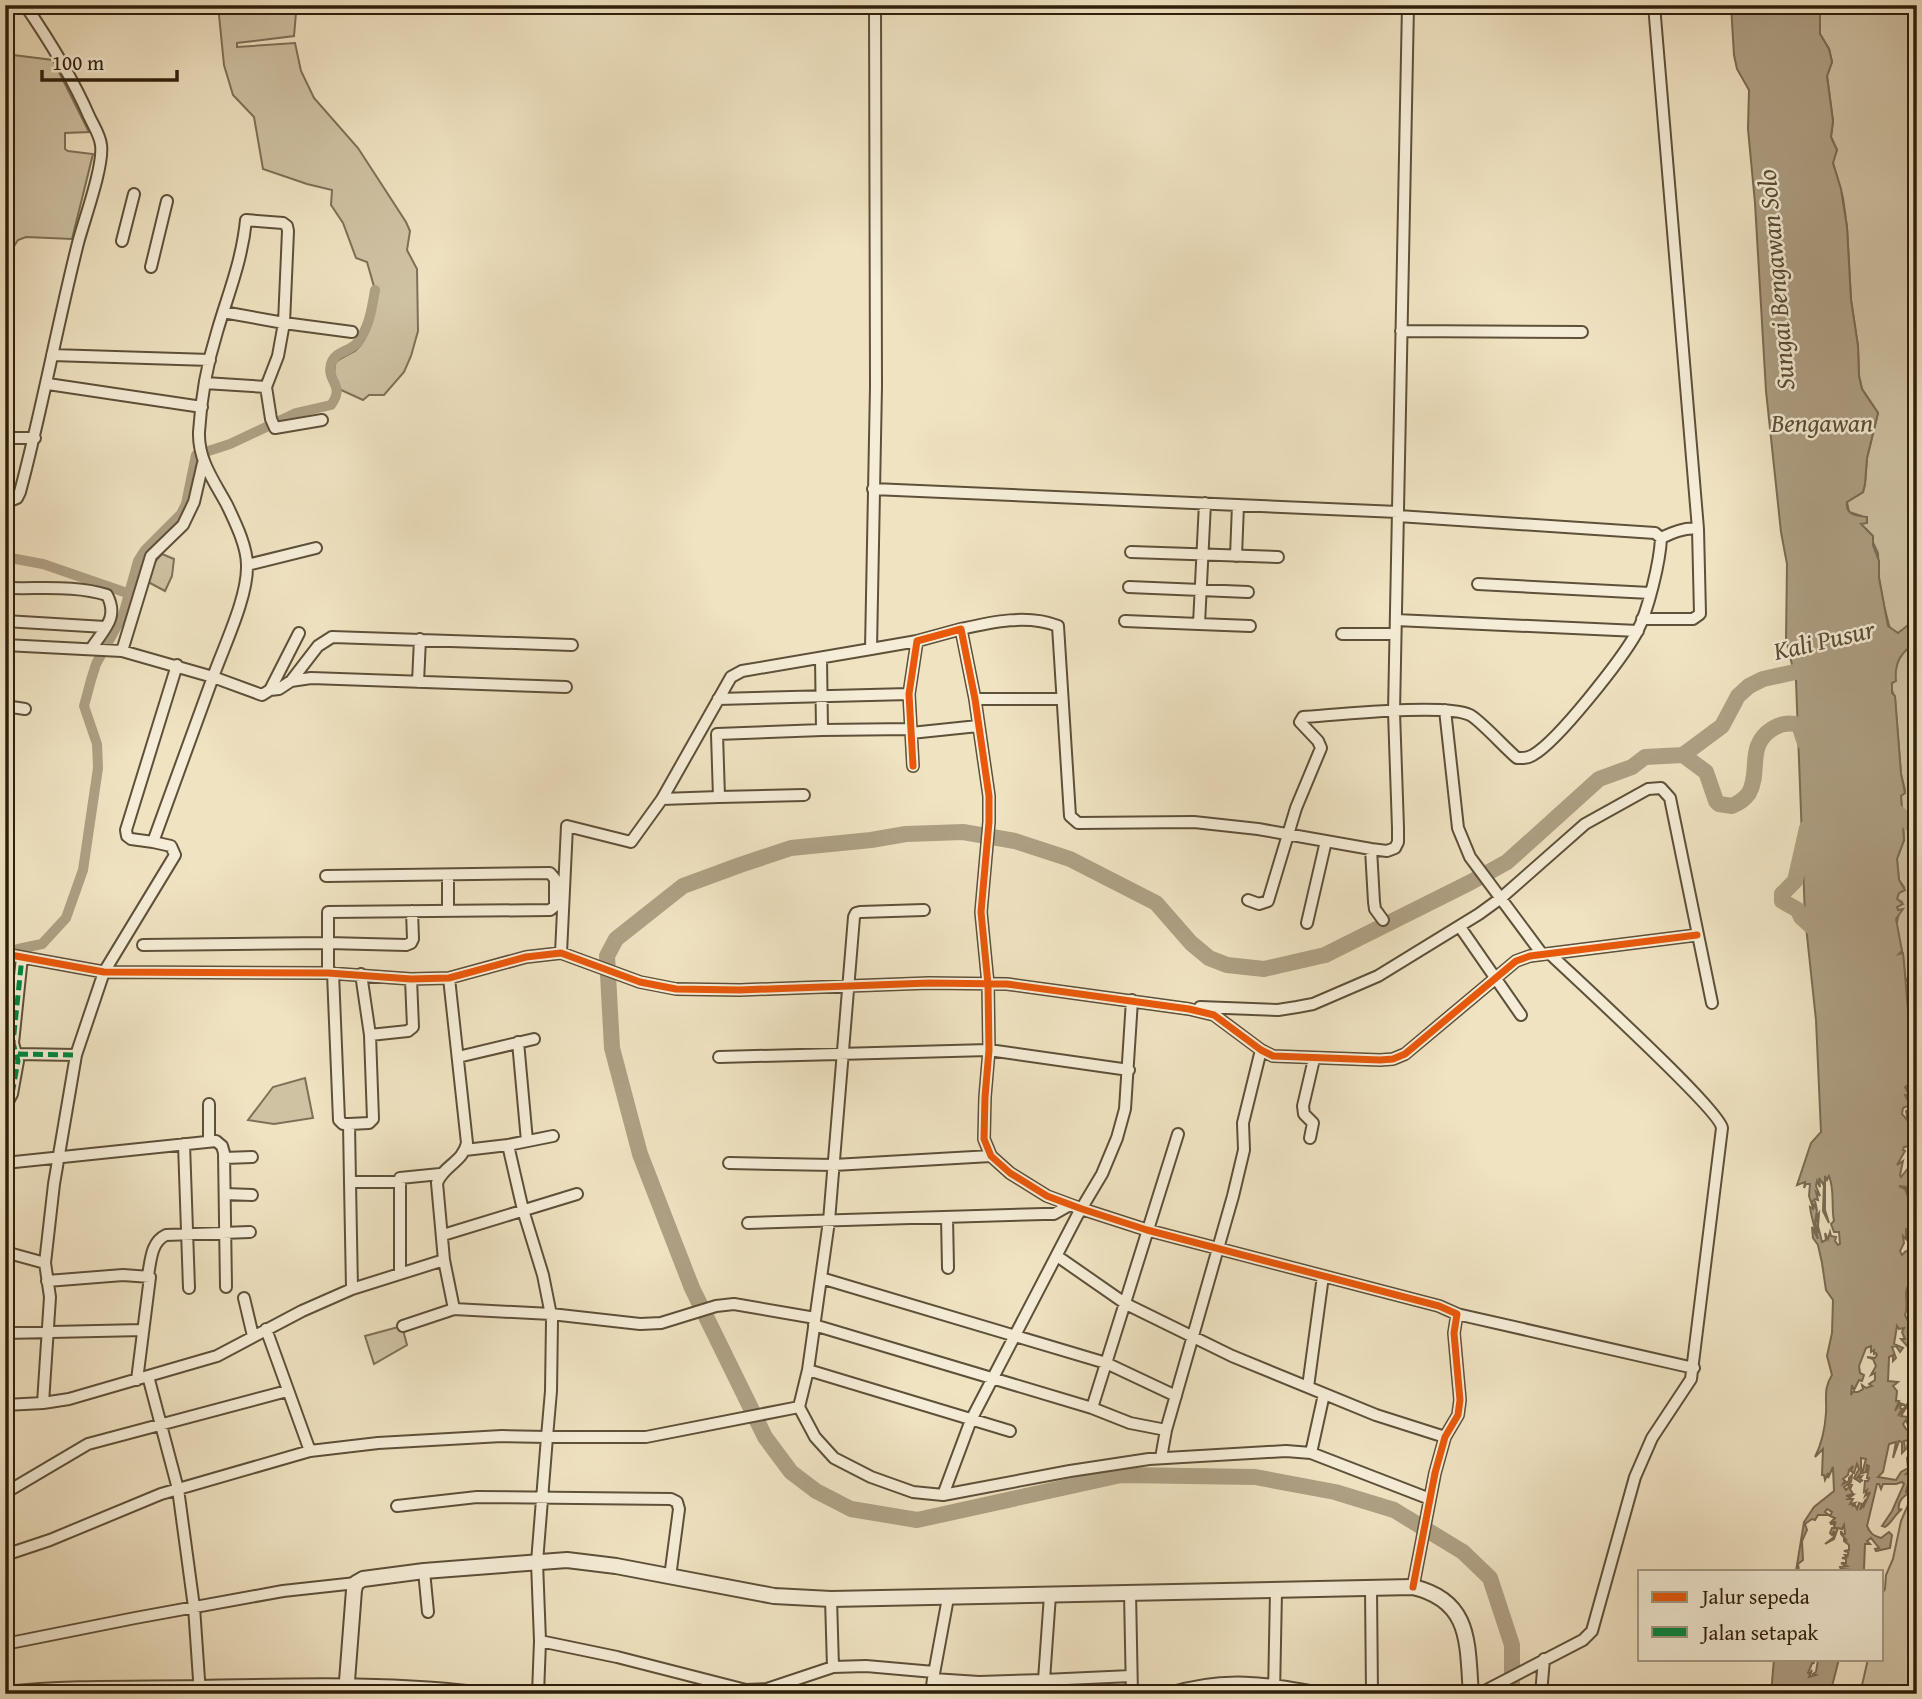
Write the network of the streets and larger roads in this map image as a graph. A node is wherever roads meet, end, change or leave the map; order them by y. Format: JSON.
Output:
{"nodes":[{"id":1,"x":25,"y":5,"type":"edge"},
{"id":2,"x":876,"y":5,"type":"edge"},
{"id":3,"x":1408,"y":5,"type":"edge"},
{"id":4,"x":1654,"y":5,"type":"edge"},
{"id":5,"x":134,"y":194,"type":"dead end"},
{"id":6,"x":167,"y":201,"type":"dead end"},
{"id":7,"x":122,"y":241,"type":"dead end"},
{"id":8,"x":151,"y":267,"type":"dead end"},
{"id":9,"x":223,"y":312,"type":"junction"},
{"id":10,"x":284,"y":323,"type":"junction"},
{"id":11,"x":352,"y":331,"type":"dead end"},
{"id":12,"x":1401,"y":331,"type":"junction"},
{"id":13,"x":1582,"y":332,"type":"dead end"},
{"id":14,"x":52,"y":355,"type":"junction"},
{"id":15,"x":210,"y":360,"type":"junction"},
{"id":16,"x":205,"y":383,"type":"junction"},
{"id":17,"x":48,"y":384,"type":"junction"},
{"id":18,"x":266,"y":387,"type":"junction"},
{"id":19,"x":202,"y":407,"type":"junction"},
{"id":20,"x":322,"y":420,"type":"dead end"},
{"id":21,"x":5,"y":438,"type":"edge"},
{"id":22,"x":35,"y":438,"type":"junction"},
{"id":23,"x":202,"y":458,"type":"junction"},
{"id":24,"x":873,"y":489,"type":"junction"},
{"id":25,"x":5,"y":503,"type":"edge"},
{"id":26,"x":1205,"y":503,"type":"junction"},
{"id":27,"x":1238,"y":505,"type":"junction"},
{"id":28,"x":1398,"y":514,"type":"junction"},
{"id":29,"x":1698,"y":529,"type":"junction"},
{"id":30,"x":1661,"y":538,"type":"junction"},
{"id":31,"x":316,"y":548,"type":"dead end"},
{"id":32,"x":1131,"y":552,"type":"dead end"},
{"id":33,"x":1202,"y":555,"type":"junction"},
{"id":34,"x":1236,"y":556,"type":"junction"},
{"id":35,"x":1278,"y":557,"type":"dead end"},
{"id":36,"x":247,"y":565,"type":"junction"},
{"id":37,"x":1478,"y":584,"type":"dead end"},
{"id":38,"x":1129,"y":587,"type":"dead end"},
{"id":39,"x":9,"y":589,"type":"dead end"},
{"id":40,"x":1201,"y":590,"type":"junction"},
{"id":41,"x":1248,"y":592,"type":"dead end"},
{"id":42,"x":1650,"y":593,"type":"junction"},
{"id":43,"x":1642,"y":619,"type":"junction"},
{"id":44,"x":1396,"y":620,"type":"junction"},
{"id":45,"x":5,"y":621,"type":"edge"},
{"id":46,"x":1125,"y":621,"type":"dead end"},
{"id":47,"x":1199,"y":624,"type":"junction"},
{"id":48,"x":1250,"y":626,"type":"dead end"},
{"id":49,"x":105,"y":627,"type":"junction"},
{"id":50,"x":961,"y":629,"type":"junction"},
{"id":51,"x":1638,"y":631,"type":"junction"},
{"id":52,"x":299,"y":633,"type":"dead end"},
{"id":53,"x":1342,"y":634,"type":"dead end"},
{"id":54,"x":1395,"y":634,"type":"junction"},
{"id":55,"x":420,"y":639,"type":"junction"},
{"id":56,"x":917,"y":641,"type":"junction"},
{"id":57,"x":5,"y":645,"type":"edge"},
{"id":58,"x":572,"y":645,"type":"dead end"},
{"id":59,"x":96,"y":649,"type":"junction"},
{"id":60,"x":871,"y":649,"type":"junction"},
{"id":61,"x":118,"y":650,"type":"junction"},
{"id":62,"x":821,"y":657,"type":"junction"},
{"id":63,"x":177,"y":665,"type":"junction"},
{"id":64,"x":213,"y":677,"type":"junction"},
{"id":65,"x":291,"y":681,"type":"junction"},
{"id":66,"x":418,"y":682,"type":"junction"},
{"id":67,"x":566,"y":687,"type":"dead end"},
{"id":68,"x":270,"y":690,"type":"junction"},
{"id":69,"x":909,"y":694,"type":"junction"},
{"id":70,"x":821,"y":696,"type":"junction"},
{"id":71,"x":1062,"y":698,"type":"junction"},
{"id":72,"x":718,"y":699,"type":"junction"},
{"id":73,"x":975,"y":699,"type":"junction"},
{"id":74,"x":5,"y":706,"type":"edge"},
{"id":75,"x":25,"y":709,"type":"dead end"},
{"id":76,"x":1445,"y":710,"type":"junction"},
{"id":77,"x":1394,"y":712,"type":"junction"},
{"id":78,"x":978,"y":726,"type":"junction"},
{"id":79,"x":822,"y":730,"type":"junction"},
{"id":80,"x":911,"y":731,"type":"junction"},
{"id":81,"x":699,"y":732,"type":"junction"},
{"id":82,"x":717,"y":734,"type":"junction"},
{"id":83,"x":913,"y":766,"type":"dead end"},
{"id":84,"x":804,"y":795,"type":"dead end"},
{"id":85,"x":719,"y":797,"type":"junction"},
{"id":86,"x":662,"y":799,"type":"junction"},
{"id":87,"x":1289,"y":835,"type":"junction"},
{"id":88,"x":1326,"y":841,"type":"junction"},
{"id":89,"x":153,"y":842,"type":"junction"},
{"id":90,"x":1371,"y":849,"type":"junction"},
{"id":91,"x":447,"y":875,"type":"junction"},
{"id":92,"x":326,"y":876,"type":"dead end"},
{"id":93,"x":1501,"y":898,"type":"junction"},
{"id":94,"x":1248,"y":900,"type":"dead end"},
{"id":95,"x":924,"y":910,"type":"dead end"},
{"id":96,"x":412,"y":911,"type":"junction"},
{"id":97,"x":448,"y":911,"type":"junction"},
{"id":98,"x":1383,"y":920,"type":"dead end"},
{"id":99,"x":1307,"y":923,"type":"dead end"},
{"id":100,"x":1460,"y":927,"type":"junction"},
{"id":101,"x":1697,"y":935,"type":"junction"},
{"id":102,"x":328,"y":943,"type":"junction"},
{"id":103,"x":143,"y":945,"type":"dead end"},
{"id":104,"x":561,"y":953,"type":"junction"},
{"id":105,"x":5,"y":954,"type":"edge"},
{"id":106,"x":1546,"y":954,"type":"junction"},
{"id":107,"x":22,"y":957,"type":"junction"},
{"id":108,"x":104,"y":972,"type":"junction"},
{"id":109,"x":331,"y":973,"type":"junction"},
{"id":110,"x":361,"y":974,"type":"junction"},
{"id":111,"x":1496,"y":976,"type":"junction"},
{"id":112,"x":450,"y":978,"type":"junction"},
{"id":113,"x":411,"y":979,"type":"junction"},
{"id":114,"x":988,"y":984,"type":"junction"},
{"id":115,"x":849,"y":985,"type":"junction"},
{"id":116,"x":1132,"y":1000,"type":"junction"},
{"id":117,"x":1712,"y":1003,"type":"dead end"},
{"id":118,"x":1189,"y":1009,"type":"junction"},
{"id":119,"x":1521,"y":1015,"type":"dead end"},
{"id":120,"x":370,"y":1035,"type":"junction"},
{"id":121,"x":534,"y":1039,"type":"dead end"},
{"id":122,"x":518,"y":1042,"type":"junction"},
{"id":123,"x":989,"y":1050,"type":"junction"},
{"id":124,"x":1261,"y":1050,"type":"junction"},
{"id":125,"x":842,"y":1053,"type":"junction"},
{"id":126,"x":76,"y":1055,"type":"junction"},
{"id":127,"x":12,"y":1056,"type":"edge"},
{"id":128,"x":458,"y":1057,"type":"junction"},
{"id":129,"x":719,"y":1057,"type":"dead end"},
{"id":130,"x":1314,"y":1059,"type":"junction"},
{"id":131,"x":1129,"y":1070,"type":"junction"},
{"id":132,"x":209,"y":1104,"type":"dead end"},
{"id":133,"x":5,"y":1107,"type":"edge"},
{"id":134,"x":349,"y":1124,"type":"junction"},
{"id":135,"x":1178,"y":1134,"type":"dead end"},
{"id":136,"x":553,"y":1136,"type":"dead end"},
{"id":137,"x":1310,"y":1138,"type":"dead end"},
{"id":138,"x":209,"y":1141,"type":"junction"},
{"id":139,"x":527,"y":1141,"type":"junction"},
{"id":140,"x":184,"y":1144,"type":"junction"},
{"id":141,"x":508,"y":1145,"type":"junction"},
{"id":142,"x":466,"y":1150,"type":"junction"},
{"id":143,"x":991,"y":1156,"type":"junction"},
{"id":144,"x":224,"y":1157,"type":"junction"},
{"id":145,"x":252,"y":1157,"type":"dead end"},
{"id":146,"x":59,"y":1158,"type":"junction"},
{"id":147,"x":5,"y":1163,"type":"edge"},
{"id":148,"x":729,"y":1163,"type":"dead end"},
{"id":149,"x":834,"y":1166,"type":"junction"},
{"id":150,"x":440,"y":1174,"type":"junction"},
{"id":151,"x":350,"y":1182,"type":"junction"},
{"id":152,"x":398,"y":1182,"type":"junction"},
{"id":153,"x":577,"y":1194,"type":"dead end"},
{"id":154,"x":225,"y":1195,"type":"junction"},
{"id":155,"x":252,"y":1195,"type":"dead end"},
{"id":156,"x":1070,"y":1205,"type":"junction"},
{"id":157,"x":1082,"y":1209,"type":"junction"},
{"id":158,"x":523,"y":1210,"type":"junction"},
{"id":159,"x":947,"y":1217,"type":"junction"},
{"id":160,"x":829,"y":1221,"type":"junction"},
{"id":161,"x":748,"y":1223,"type":"dead end"},
{"id":162,"x":1147,"y":1230,"type":"junction"},
{"id":163,"x":225,"y":1232,"type":"junction"},
{"id":164,"x":250,"y":1232,"type":"dead end"},
{"id":165,"x":187,"y":1234,"type":"junction"},
{"id":166,"x":443,"y":1235,"type":"junction"},
{"id":167,"x":1220,"y":1248,"type":"junction"},
{"id":168,"x":5,"y":1252,"type":"edge"},
{"id":169,"x":1058,"y":1256,"type":"junction"},
{"id":170,"x":444,"y":1260,"type":"junction"},
{"id":171,"x":45,"y":1263,"type":"junction"},
{"id":172,"x":948,"y":1268,"type":"dead end"},
{"id":173,"x":400,"y":1272,"type":"junction"},
{"id":174,"x":148,"y":1275,"type":"junction"},
{"id":175,"x":1324,"y":1276,"type":"junction"},
{"id":176,"x":821,"y":1278,"type":"junction"},
{"id":177,"x":47,"y":1281,"type":"junction"},
{"id":178,"x":226,"y":1287,"type":"dead end"},
{"id":179,"x":189,"y":1288,"type":"dead end"},
{"id":180,"x":352,"y":1289,"type":"junction"},
{"id":181,"x":244,"y":1298,"type":"dead end"},
{"id":182,"x":1126,"y":1304,"type":"junction"},
{"id":183,"x":454,"y":1309,"type":"junction"},
{"id":184,"x":551,"y":1314,"type":"junction"},
{"id":185,"x":1457,"y":1314,"type":"junction"},
{"id":186,"x":815,"y":1321,"type":"junction"},
{"id":187,"x":403,"y":1326,"type":"dead end"},
{"id":188,"x":265,"y":1329,"type":"junction"},
{"id":189,"x":143,"y":1330,"type":"junction"},
{"id":190,"x":5,"y":1333,"type":"edge"},
{"id":191,"x":46,"y":1334,"type":"junction"},
{"id":192,"x":1194,"y":1335,"type":"junction"},
{"id":193,"x":253,"y":1336,"type":"junction"},
{"id":194,"x":1016,"y":1336,"type":"junction"},
{"id":195,"x":1106,"y":1363,"type":"junction"},
{"id":196,"x":1694,"y":1368,"type":"junction"},
{"id":197,"x":808,"y":1370,"type":"junction"},
{"id":198,"x":143,"y":1378,"type":"junction"},
{"id":199,"x":992,"y":1380,"type":"junction"},
{"id":200,"x":1308,"y":1387,"type":"junction"},
{"id":201,"x":287,"y":1391,"type":"junction"},
{"id":202,"x":1324,"y":1394,"type":"junction"},
{"id":203,"x":1176,"y":1396,"type":"junction"},
{"id":204,"x":43,"y":1403,"type":"junction"},
{"id":205,"x":5,"y":1405,"type":"edge"},
{"id":206,"x":800,"y":1407,"type":"junction"},
{"id":207,"x":1092,"y":1408,"type":"junction"},
{"id":208,"x":971,"y":1420,"type":"junction"},
{"id":209,"x":162,"y":1425,"type":"junction"},
{"id":210,"x":1166,"y":1430,"type":"junction"},
{"id":211,"x":1010,"y":1431,"type":"dead end"},
{"id":212,"x":547,"y":1437,"type":"junction"},
{"id":213,"x":1444,"y":1437,"type":"junction"},
{"id":214,"x":310,"y":1451,"type":"junction"},
{"id":215,"x":1311,"y":1453,"type":"junction"},
{"id":216,"x":1161,"y":1458,"type":"junction"},
{"id":217,"x":178,"y":1489,"type":"junction"},
{"id":218,"x":5,"y":1493,"type":"edge"},
{"id":219,"x":943,"y":1495,"type":"junction"},
{"id":220,"x":542,"y":1497,"type":"junction"},
{"id":221,"x":1430,"y":1499,"type":"junction"},
{"id":222,"x":397,"y":1506,"type":"dead end"},
{"id":223,"x":5,"y":1555,"type":"edge"},
{"id":224,"x":537,"y":1562,"type":"junction"},
{"id":225,"x":424,"y":1571,"type":"junction"},
{"id":226,"x":670,"y":1577,"type":"junction"},
{"id":227,"x":356,"y":1583,"type":"junction"},
{"id":228,"x":1413,"y":1587,"type":"junction"},
{"id":229,"x":1371,"y":1588,"type":"junction"},
{"id":230,"x":1276,"y":1591,"type":"junction"},
{"id":231,"x":1130,"y":1593,"type":"junction"},
{"id":232,"x":1050,"y":1595,"type":"junction"},
{"id":233,"x":948,"y":1598,"type":"junction"},
{"id":234,"x":831,"y":1599,"type":"junction"},
{"id":235,"x":194,"y":1607,"type":"junction"},
{"id":236,"x":428,"y":1612,"type":"dead end"},
{"id":237,"x":540,"y":1641,"type":"junction"},
{"id":238,"x":5,"y":1644,"type":"edge"},
{"id":239,"x":1544,"y":1659,"type":"junction"},
{"id":240,"x":833,"y":1667,"type":"junction"},
{"id":241,"x":934,"y":1676,"type":"junction"},
{"id":242,"x":1131,"y":1676,"type":"junction"},
{"id":243,"x":1044,"y":1679,"type":"junction"},
{"id":244,"x":347,"y":1688,"type":"edge"},
{"id":245,"x":200,"y":1690,"type":"edge"},
{"id":246,"x":1273,"y":1691,"type":"edge"},
{"id":247,"x":5,"y":1692,"type":"edge"},
{"id":248,"x":493,"y":1694,"type":"edge"},
{"id":249,"x":538,"y":1694,"type":"edge"},
{"id":250,"x":931,"y":1694,"type":"edge"},
{"id":251,"x":1132,"y":1694,"type":"edge"},
{"id":252,"x":1166,"y":1694,"type":"edge"},
{"id":253,"x":1327,"y":1694,"type":"edge"},
{"id":254,"x":1371,"y":1694,"type":"edge"},
{"id":255,"x":1471,"y":1694,"type":"edge"},
{"id":256,"x":1479,"y":1694,"type":"edge"},
{"id":257,"x":1541,"y":1694,"type":"edge"}],
"edges":[{"from":1,"to":14,"type":"street"},
{"from":2,"to":24,"type":"street"},
{"from":3,"to":12,"type":"street"},
{"from":4,"to":29,"type":"street"},
{"from":5,"to":7,"type":"street"},
{"from":6,"to":8,"type":"street"},
{"from":9,"to":10,"type":"street"},
{"from":9,"to":10,"type":"street"},
{"from":9,"to":15,"type":"street"},
{"from":10,"to":11,"type":"street"},
{"from":10,"to":18,"type":"street"},
{"from":12,"to":13,"type":"street"},
{"from":12,"to":28,"type":"street"},
{"from":14,"to":15,"type":"street"},
{"from":14,"to":17,"type":"street"},
{"from":15,"to":16,"type":"street"},
{"from":16,"to":18,"type":"street"},
{"from":16,"to":19,"type":"street"},
{"from":17,"to":19,"type":"street"},
{"from":17,"to":22,"type":"street"},
{"from":18,"to":20,"type":"street"},
{"from":19,"to":23,"type":"street"},
{"from":21,"to":22,"type":"street"},
{"from":22,"to":25,"type":"street"},
{"from":23,"to":36,"type":"street"},
{"from":23,"to":61,"type":"street"},
{"from":24,"to":26,"type":"street"},
{"from":24,"to":60,"type":"street"},
{"from":26,"to":27,"type":"street"},
{"from":26,"to":33,"type":"street"},
{"from":27,"to":28,"type":"street"},
{"from":27,"to":34,"type":"street"},
{"from":28,"to":30,"type":"street"},
{"from":28,"to":44,"type":"street"},
{"from":29,"to":30,"type":"street"},
{"from":29,"to":43,"type":"street"},
{"from":30,"to":42,"type":"street"},
{"from":31,"to":36,"type":"street"},
{"from":32,"to":33,"type":"street"},
{"from":33,"to":34,"type":"street"},
{"from":33,"to":40,"type":"street"},
{"from":34,"to":35,"type":"street"},
{"from":36,"to":64,"type":"street"},
{"from":37,"to":42,"type":"street"},
{"from":38,"to":40,"type":"street"},
{"from":39,"to":49,"type":"street"},
{"from":40,"to":41,"type":"street"},
{"from":40,"to":47,"type":"street"},
{"from":42,"to":43,"type":"street"},
{"from":43,"to":51,"type":"street"},
{"from":44,"to":51,"type":"street"},
{"from":44,"to":54,"type":"street"},
{"from":45,"to":49,"type":"street"},
{"from":46,"to":47,"type":"street"},
{"from":47,"to":48,"type":"street"},
{"from":49,"to":59,"type":"street"},
{"from":50,"to":56,"type":"street"},
{"from":50,"to":71,"type":"street"},
{"from":50,"to":73,"type":"street"},
{"from":51,"to":76,"type":"street"},
{"from":52,"to":68,"type":"street"},
{"from":53,"to":54,"type":"street"},
{"from":54,"to":77,"type":"street"},
{"from":55,"to":58,"type":"street"},
{"from":55,"to":65,"type":"street"},
{"from":55,"to":66,"type":"street"},
{"from":56,"to":60,"type":"street"},
{"from":56,"to":69,"type":"street"},
{"from":57,"to":59,"type":"street"},
{"from":59,"to":61,"type":"street"},
{"from":60,"to":62,"type":"street"},
{"from":61,"to":63,"type":"street"},
{"from":62,"to":70,"type":"street"},
{"from":62,"to":72,"type":"street"},
{"from":63,"to":64,"type":"street"},
{"from":63,"to":89,"type":"street"},
{"from":64,"to":68,"type":"street"},
{"from":64,"to":89,"type":"street"},
{"from":65,"to":66,"type":"street"},
{"from":65,"to":68,"type":"street"},
{"from":66,"to":67,"type":"street"},
{"from":69,"to":70,"type":"street"},
{"from":69,"to":80,"type":"street"},
{"from":70,"to":72,"type":"street"},
{"from":70,"to":79,"type":"street"},
{"from":71,"to":73,"type":"street"},
{"from":71,"to":87,"type":"street"},
{"from":72,"to":81,"type":"street"},
{"from":73,"to":78,"type":"street"},
{"from":74,"to":75,"type":"street"},
{"from":76,"to":77,"type":"street"},
{"from":76,"to":93,"type":"street"},
{"from":77,"to":87,"type":"street"},
{"from":77,"to":90,"type":"street"},
{"from":78,"to":80,"type":"street"},
{"from":78,"to":114,"type":"street"},
{"from":79,"to":80,"type":"street"},
{"from":79,"to":82,"type":"street"},
{"from":80,"to":83,"type":"street"},
{"from":81,"to":82,"type":"street"},
{"from":81,"to":86,"type":"street"},
{"from":82,"to":85,"type":"street"},
{"from":84,"to":85,"type":"street"},
{"from":85,"to":86,"type":"street"},
{"from":86,"to":104,"type":"street"},
{"from":87,"to":88,"type":"street"},
{"from":87,"to":94,"type":"street"},
{"from":88,"to":90,"type":"street"},
{"from":88,"to":99,"type":"street"},
{"from":89,"to":108,"type":"street"},
{"from":90,"to":98,"type":"street"},
{"from":91,"to":92,"type":"street"},
{"from":91,"to":97,"type":"street"},
{"from":91,"to":97,"type":"street"},
{"from":93,"to":100,"type":"street"},
{"from":93,"to":101,"type":"street"},
{"from":93,"to":106,"type":"street"},
{"from":95,"to":115,"type":"street"},
{"from":96,"to":97,"type":"street"},
{"from":96,"to":102,"type":"street"},
{"from":96,"to":102,"type":"street"},
{"from":100,"to":111,"type":"street"},
{"from":100,"to":118,"type":"street"},
{"from":101,"to":106,"type":"street"},
{"from":101,"to":117,"type":"street"},
{"from":102,"to":103,"type":"street"},
{"from":102,"to":109,"type":"street"},
{"from":104,"to":112,"type":"street"},
{"from":104,"to":115,"type":"street"},
{"from":105,"to":107,"type":"street"},
{"from":106,"to":111,"type":"street"},
{"from":106,"to":196,"type":"street"},
{"from":107,"to":108,"type":"street"},
{"from":107,"to":127,"type":"street"},
{"from":108,"to":109,"type":"street"},
{"from":108,"to":126,"type":"street"},
{"from":109,"to":110,"type":"street"},
{"from":109,"to":134,"type":"street"},
{"from":110,"to":113,"type":"street"},
{"from":110,"to":120,"type":"street"},
{"from":111,"to":119,"type":"street"},
{"from":111,"to":130,"type":"street"},
{"from":112,"to":113,"type":"street"},
{"from":112,"to":128,"type":"street"},
{"from":113,"to":120,"type":"street"},
{"from":114,"to":115,"type":"street"},
{"from":114,"to":116,"type":"street"},
{"from":114,"to":123,"type":"street"},
{"from":115,"to":125,"type":"street"},
{"from":116,"to":118,"type":"street"},
{"from":116,"to":131,"type":"street"},
{"from":118,"to":124,"type":"street"},
{"from":120,"to":134,"type":"street"},
{"from":121,"to":122,"type":"street"},
{"from":122,"to":128,"type":"street"},
{"from":122,"to":139,"type":"street"},
{"from":123,"to":125,"type":"street"},
{"from":123,"to":131,"type":"street"},
{"from":123,"to":143,"type":"street"},
{"from":124,"to":130,"type":"street"},
{"from":124,"to":167,"type":"street"},
{"from":125,"to":129,"type":"street"},
{"from":125,"to":149,"type":"street"},
{"from":126,"to":127,"type":"street"},
{"from":126,"to":146,"type":"street"},
{"from":127,"to":133,"type":"street"},
{"from":128,"to":142,"type":"street"},
{"from":130,"to":137,"type":"street"},
{"from":131,"to":157,"type":"street"},
{"from":132,"to":138,"type":"street"},
{"from":134,"to":151,"type":"street"},
{"from":135,"to":162,"type":"street"},
{"from":136,"to":139,"type":"street"},
{"from":138,"to":140,"type":"street"},
{"from":138,"to":144,"type":"street"},
{"from":139,"to":141,"type":"street"},
{"from":140,"to":146,"type":"street"},
{"from":140,"to":165,"type":"street"},
{"from":141,"to":142,"type":"street"},
{"from":141,"to":158,"type":"street"},
{"from":142,"to":150,"type":"street"},
{"from":143,"to":149,"type":"street"},
{"from":143,"to":156,"type":"street"},
{"from":144,"to":145,"type":"street"},
{"from":144,"to":154,"type":"street"},
{"from":146,"to":147,"type":"street"},
{"from":146,"to":171,"type":"street"},
{"from":148,"to":149,"type":"street"},
{"from":149,"to":160,"type":"street"},
{"from":150,"to":152,"type":"street"},
{"from":150,"to":166,"type":"street"},
{"from":151,"to":152,"type":"street"},
{"from":151,"to":180,"type":"street"},
{"from":152,"to":173,"type":"street"},
{"from":153,"to":158,"type":"street"},
{"from":154,"to":155,"type":"street"},
{"from":154,"to":163,"type":"street"},
{"from":156,"to":157,"type":"street"},
{"from":156,"to":159,"type":"street"},
{"from":157,"to":162,"type":"street"},
{"from":157,"to":169,"type":"street"},
{"from":158,"to":166,"type":"street"},
{"from":158,"to":184,"type":"street"},
{"from":159,"to":160,"type":"street"},
{"from":159,"to":172,"type":"street"},
{"from":160,"to":161,"type":"street"},
{"from":160,"to":176,"type":"street"},
{"from":162,"to":167,"type":"street"},
{"from":162,"to":182,"type":"street"},
{"from":163,"to":164,"type":"street"},
{"from":163,"to":165,"type":"street"},
{"from":163,"to":178,"type":"street"},
{"from":165,"to":174,"type":"street"},
{"from":165,"to":179,"type":"street"},
{"from":166,"to":170,"type":"street"},
{"from":167,"to":175,"type":"street"},
{"from":167,"to":192,"type":"street"},
{"from":168,"to":171,"type":"street"},
{"from":169,"to":182,"type":"street"},
{"from":169,"to":194,"type":"street"},
{"from":170,"to":173,"type":"street"},
{"from":170,"to":183,"type":"street"},
{"from":171,"to":177,"type":"street"},
{"from":173,"to":180,"type":"street"},
{"from":174,"to":177,"type":"street"},
{"from":174,"to":189,"type":"street"},
{"from":175,"to":185,"type":"street"},
{"from":175,"to":200,"type":"street"},
{"from":176,"to":186,"type":"street"},
{"from":176,"to":194,"type":"street"},
{"from":177,"to":191,"type":"street"},
{"from":180,"to":188,"type":"street"},
{"from":181,"to":193,"type":"street"},
{"from":182,"to":192,"type":"street"},
{"from":182,"to":195,"type":"street"},
{"from":183,"to":184,"type":"street"},
{"from":183,"to":187,"type":"street"},
{"from":184,"to":186,"type":"street"},
{"from":184,"to":212,"type":"street"},
{"from":185,"to":196,"type":"street"},
{"from":185,"to":213,"type":"street"},
{"from":186,"to":197,"type":"street"},
{"from":186,"to":199,"type":"street"},
{"from":188,"to":193,"type":"street"},
{"from":188,"to":201,"type":"street"},
{"from":189,"to":191,"type":"street"},
{"from":189,"to":198,"type":"street"},
{"from":190,"to":191,"type":"street"},
{"from":191,"to":204,"type":"street"},
{"from":192,"to":200,"type":"street"},
{"from":192,"to":203,"type":"street"},
{"from":193,"to":198,"type":"street"},
{"from":194,"to":195,"type":"street"},
{"from":194,"to":199,"type":"street"},
{"from":195,"to":203,"type":"street"},
{"from":195,"to":207,"type":"street"},
{"from":196,"to":239,"type":"street"},
{"from":197,"to":206,"type":"street"},
{"from":197,"to":208,"type":"street"},
{"from":198,"to":204,"type":"street"},
{"from":198,"to":209,"type":"street"},
{"from":199,"to":207,"type":"street"},
{"from":199,"to":208,"type":"street"},
{"from":200,"to":202,"type":"street"},
{"from":201,"to":209,"type":"street"},
{"from":201,"to":214,"type":"street"},
{"from":202,"to":213,"type":"street"},
{"from":202,"to":215,"type":"street"},
{"from":203,"to":210,"type":"street"},
{"from":204,"to":205,"type":"street"},
{"from":206,"to":212,"type":"street"},
{"from":206,"to":219,"type":"street"},
{"from":207,"to":210,"type":"street"},
{"from":208,"to":211,"type":"street"},
{"from":208,"to":219,"type":"street"},
{"from":209,"to":217,"type":"street"},
{"from":209,"to":218,"type":"street"},
{"from":210,"to":216,"type":"street"},
{"from":212,"to":214,"type":"street"},
{"from":212,"to":220,"type":"street"},
{"from":213,"to":221,"type":"street"},
{"from":214,"to":217,"type":"street"},
{"from":215,"to":216,"type":"street"},
{"from":215,"to":221,"type":"street"},
{"from":216,"to":219,"type":"street"},
{"from":217,"to":223,"type":"street"},
{"from":217,"to":235,"type":"street"},
{"from":220,"to":222,"type":"street"},
{"from":220,"to":224,"type":"street"},
{"from":220,"to":226,"type":"street"},
{"from":221,"to":228,"type":"street"},
{"from":224,"to":225,"type":"street"},
{"from":224,"to":226,"type":"street"},
{"from":224,"to":237,"type":"street"},
{"from":225,"to":227,"type":"street"},
{"from":225,"to":236,"type":"street"},
{"from":226,"to":234,"type":"street"},
{"from":227,"to":235,"type":"street"},
{"from":227,"to":244,"type":"street"},
{"from":228,"to":229,"type":"street"},
{"from":228,"to":255,"type":"street"},
{"from":229,"to":230,"type":"street"},
{"from":229,"to":254,"type":"street"},
{"from":230,"to":231,"type":"street"},
{"from":230,"to":246,"type":"street"},
{"from":231,"to":232,"type":"street"},
{"from":231,"to":242,"type":"street"},
{"from":232,"to":233,"type":"street"},
{"from":232,"to":243,"type":"street"},
{"from":233,"to":234,"type":"street"},
{"from":233,"to":241,"type":"street"},
{"from":234,"to":240,"type":"street"},
{"from":235,"to":238,"type":"street"},
{"from":235,"to":245,"type":"street"},
{"from":237,"to":240,"type":"street"},
{"from":237,"to":249,"type":"street"},
{"from":239,"to":256,"type":"street"},
{"from":239,"to":257,"type":"street"},
{"from":240,"to":241,"type":"street"},
{"from":241,"to":243,"type":"street"},
{"from":241,"to":250,"type":"street"},
{"from":242,"to":243,"type":"street"},
{"from":242,"to":251,"type":"street"},
{"from":244,"to":245,"type":"street"},
{"from":244,"to":248,"type":"street"},
{"from":245,"to":247,"type":"street"},
{"from":246,"to":252,"type":"street"},
{"from":246,"to":253,"type":"street"}]}
